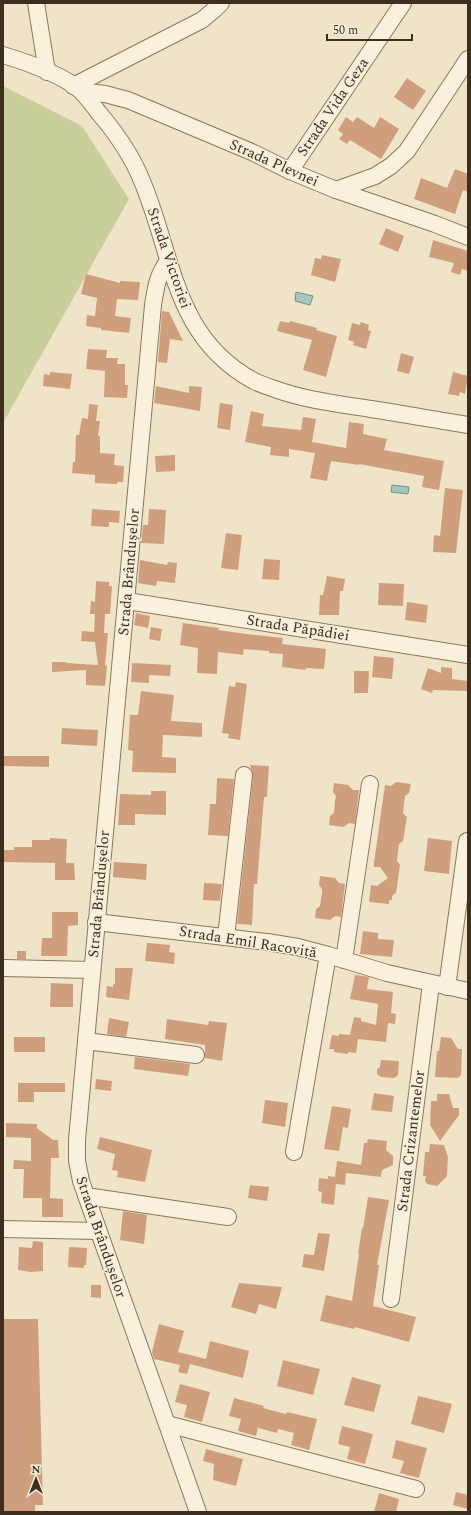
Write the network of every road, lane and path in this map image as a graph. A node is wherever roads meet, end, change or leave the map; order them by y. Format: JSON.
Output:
{"nodes":[{"id":1,"x":36,"y":3,"type":"edge"},
{"id":2,"x":221,"y":3,"type":"edge"},
{"id":3,"x":403,"y":3,"type":"edge"},
{"id":4,"x":3,"y":55,"type":"edge"},
{"id":5,"x":468,"y":59,"type":"edge"},
{"id":6,"x":47,"y":72,"type":"junction"},
{"id":7,"x":77,"y":89,"type":"junction"},
{"id":8,"x":290,"y":171,"type":"junction"},
{"id":9,"x":336,"y":190,"type":"junction"},
{"id":10,"x":468,"y":237,"type":"edge"},
{"id":11,"x":168,"y":261,"type":"junction"},
{"id":12,"x":468,"y":425,"type":"edge"},
{"id":13,"x":127,"y":601,"type":"junction"},
{"id":14,"x":468,"y":655,"type":"edge"},
{"id":15,"x":244,"y":776,"type":"dead end"},
{"id":16,"x":370,"y":784,"type":"dead end"},
{"id":17,"x":467,"y":841,"type":"edge"},
{"id":18,"x":96,"y":922,"type":"junction"},
{"id":19,"x":226,"y":937,"type":"junction"},
{"id":20,"x":328,"y":954,"type":"junction"},
{"id":21,"x":344,"y":960,"type":"junction"},
{"id":22,"x":3,"y":968,"type":"edge"},
{"id":23,"x":92,"y":970,"type":"junction"},
{"id":24,"x":431,"y":984,"type":"junction"},
{"id":25,"x":447,"y":987,"type":"junction"},
{"id":26,"x":468,"y":991,"type":"edge"},
{"id":27,"x":86,"y":1040,"type":"junction"},
{"id":28,"x":196,"y":1055,"type":"dead end"},
{"id":29,"x":294,"y":1152,"type":"dead end"},
{"id":30,"x":86,"y":1196,"type":"junction"},
{"id":31,"x":228,"y":1217,"type":"dead end"},
{"id":32,"x":3,"y":1229,"type":"edge"},
{"id":33,"x":97,"y":1231,"type":"junction"},
{"id":34,"x":390,"y":1299,"type":"dead end"},
{"id":35,"x":167,"y":1424,"type":"junction"},
{"id":36,"x":416,"y":1489,"type":"dead end"},
{"id":37,"x":198,"y":1512,"type":"edge"}],
"edges":[{"from":1,"to":6,"type":"street"},
{"from":2,"to":7,"type":"street"},
{"from":3,"to":8,"type":"street","name":"Strada Vida Geza"},
{"from":4,"to":6,"type":"street","name":"Strada Victoriei"},
{"from":5,"to":9,"type":"street"},
{"from":6,"to":7,"type":"street","name":"Strada Victoriei"},
{"from":7,"to":8,"type":"street","name":"Strada Plevnei"},
{"from":7,"to":11,"type":"street","name":"Strada Victoriei"},
{"from":8,"to":9,"type":"street","name":"Strada Plevnei"},
{"from":9,"to":10,"type":"street","name":"Strada Plevnei"},
{"from":11,"to":12,"type":"street","name":"Strada Victoriei"},
{"from":11,"to":13,"type":"street","name":"Strada Brândușelor"},
{"from":13,"to":14,"type":"street","name":"Strada Păpădiei"},
{"from":13,"to":18,"type":"street","name":"Strada Brândușelor"},
{"from":15,"to":19,"type":"street"},
{"from":16,"to":21,"type":"street"},
{"from":17,"to":25,"type":"street"},
{"from":18,"to":19,"type":"street","name":"Strada Emil Racoviță"},
{"from":18,"to":23,"type":"street","name":"Strada Brândușelor"},
{"from":19,"to":20,"type":"street","name":"Strada Emil Racoviță"},
{"from":20,"to":21,"type":"street","name":"Strada Emil Racoviță"},
{"from":20,"to":29,"type":"street"},
{"from":21,"to":24,"type":"street","name":"Strada Emil Racoviță"},
{"from":22,"to":23,"type":"street"},
{"from":23,"to":27,"type":"street","name":"Strada Brândușelor"},
{"from":24,"to":25,"type":"street","name":"Strada Emil Racoviță"},
{"from":24,"to":34,"type":"street","name":"Strada Crizantemelor"},
{"from":25,"to":26,"type":"street","name":"Strada Emil Racoviță"},
{"from":27,"to":28,"type":"street"},
{"from":27,"to":30,"type":"street","name":"Strada Brândușelor"},
{"from":30,"to":31,"type":"street"},
{"from":30,"to":33,"type":"street","name":"Strada Brândușelor"},
{"from":32,"to":33,"type":"street"},
{"from":33,"to":35,"type":"street","name":"Strada Brândușelor"},
{"from":35,"to":36,"type":"street"},
{"from":35,"to":37,"type":"street","name":"Strada Brândușelor"}]}
